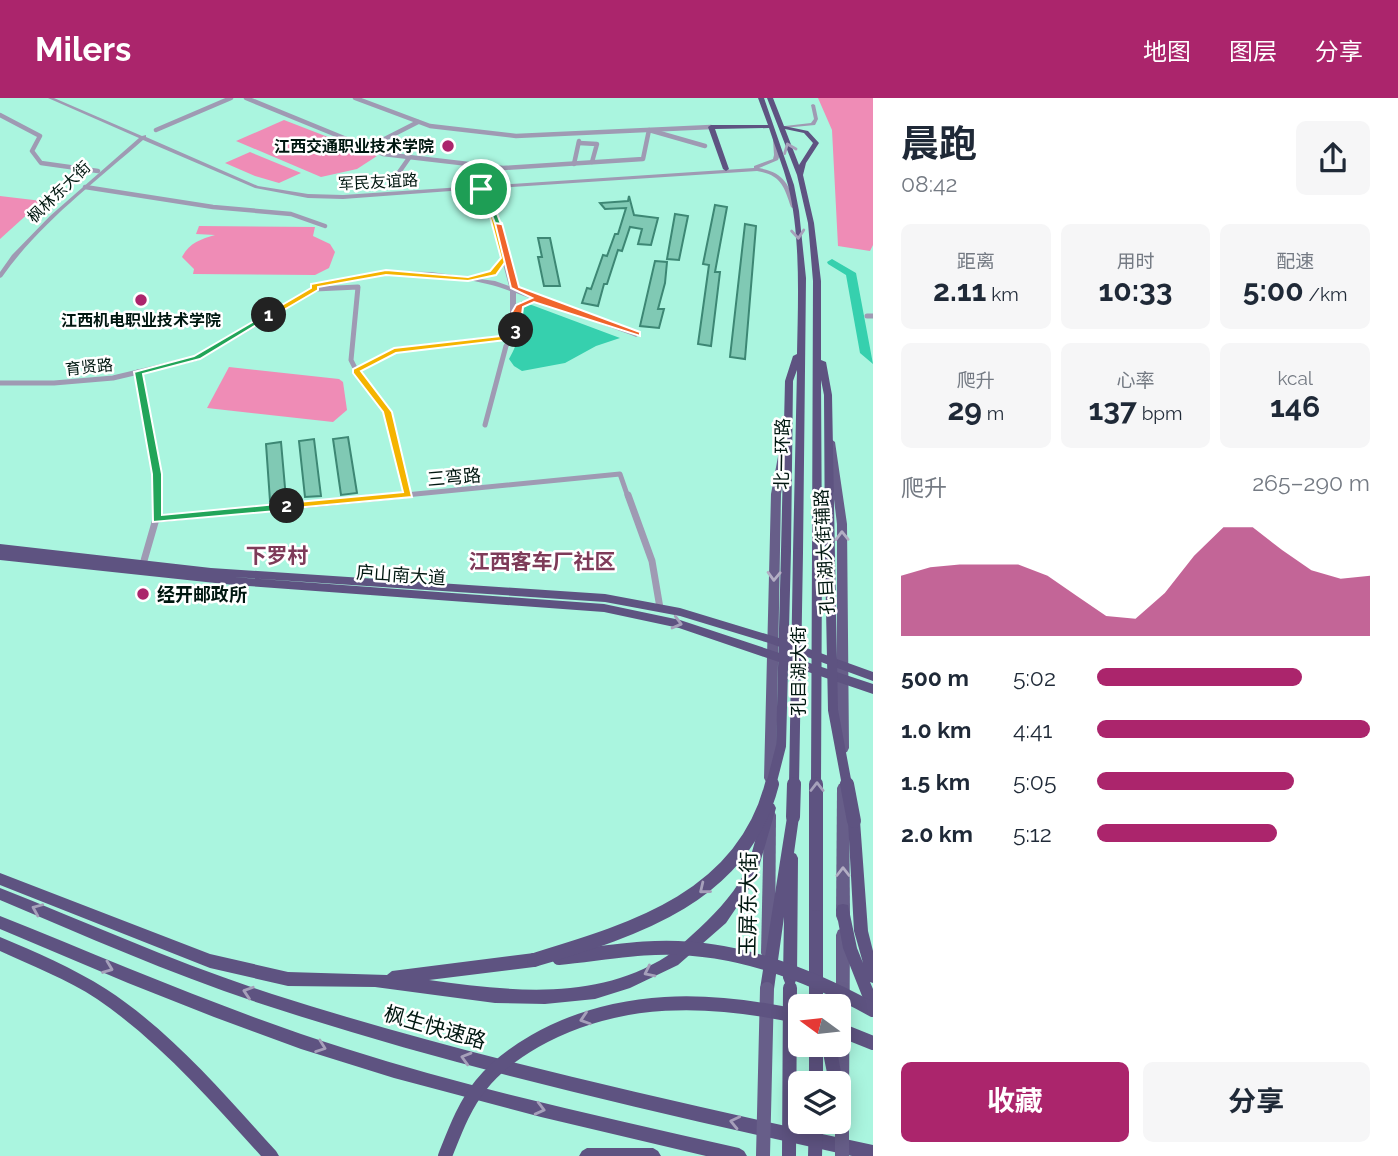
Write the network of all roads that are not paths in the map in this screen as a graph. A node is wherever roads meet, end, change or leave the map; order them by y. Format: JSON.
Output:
{"nodes":[{"id":1,"x":50,"y":98,"type":"edge"},
{"id":2,"x":60,"y":98,"type":"edge"},
{"id":3,"x":231,"y":98,"type":"edge"},
{"id":4,"x":246,"y":98,"type":"edge"},
{"id":5,"x":355,"y":98,"type":"edge"},
{"id":6,"x":761,"y":98,"type":"edge"},
{"id":7,"x":770,"y":98,"type":"edge"},
{"id":8,"x":813,"y":105,"type":"dead end"},
{"id":9,"x":0,"y":115,"type":"edge"},
{"id":10,"x":418,"y":122,"type":"junction"},
{"id":11,"x":711,"y":127,"type":"junction"},
{"id":12,"x":767,"y":127,"type":"dead end"},
{"id":13,"x":785,"y":127,"type":"joint"},
{"id":14,"x":156,"y":130,"type":"dead end"},
{"id":15,"x":649,"y":130,"type":"junction"},
{"id":16,"x":774,"y":133,"type":"junction"},
{"id":17,"x":581,"y":134,"type":"junction"},
{"id":18,"x":141,"y":136,"type":"junction"},
{"id":19,"x":579,"y":143,"type":"junction"},
{"id":20,"x":705,"y":146,"type":"dead end"},
{"id":21,"x":367,"y":148,"type":"junction"},
{"id":22,"x":409,"y":158,"type":"junction"},
{"id":23,"x":592,"y":162,"type":"junction"},
{"id":24,"x":574,"y":164,"type":"junction"},
{"id":25,"x":726,"y":170,"type":"junction"},
{"id":26,"x":98,"y":171,"type":"junction"},
{"id":27,"x":800,"y":175,"type":"junction"},
{"id":28,"x":386,"y":178,"type":"dead end"},
{"id":29,"x":85,"y":187,"type":"junction"},
{"id":30,"x":482,"y":187,"type":"junction"},
{"id":31,"x":796,"y":211,"type":"junction"},
{"id":32,"x":325,"y":226,"type":"dead end"},
{"id":33,"x":505,"y":258,"type":"junction"},
{"id":34,"x":0,"y":269,"type":"edge"},
{"id":35,"x":0,"y":276,"type":"edge"},
{"id":36,"x":468,"y":279,"type":"junction"},
{"id":37,"x":315,"y":289,"type":"junction"},
{"id":38,"x":514,"y":289,"type":"junction"},
{"id":39,"x":545,"y":301,"type":"junction"},
{"id":40,"x":516,"y":312,"type":"junction"},
{"id":41,"x":817,"y":335,"type":"junction"},
{"id":42,"x":512,"y":336,"type":"junction"},
{"id":43,"x":801,"y":343,"type":"junction"},
{"id":44,"x":356,"y":371,"type":"junction"},
{"id":45,"x":138,"y":372,"type":"junction"},
{"id":46,"x":0,"y":383,"type":"edge"},
{"id":47,"x":789,"y":411,"type":"junction"},
{"id":48,"x":485,"y":425,"type":"dead end"},
{"id":49,"x":829,"y":426,"type":"junction"},
{"id":50,"x":409,"y":495,"type":"junction"},
{"id":51,"x":156,"y":519,"type":"junction"},
{"id":52,"x":0,"y":548,"type":"edge"},
{"id":53,"x":792,"y":552,"type":"junction"},
{"id":54,"x":0,"y":556,"type":"edge"},
{"id":55,"x":143,"y":564,"type":"junction"},
{"id":56,"x":660,"y":608,"type":"junction"},
{"id":57,"x":772,"y":646,"type":"junction"},
{"id":58,"x":843,"y":672,"type":"junction"},
{"id":59,"x":873,"y":677,"type":"edge"},
{"id":60,"x":873,"y":689,"type":"edge"},
{"id":61,"x":770,"y":807,"type":"junction"},
{"id":62,"x":793,"y":817,"type":"junction"},
{"id":63,"x":0,"y":879,"type":"edge"},
{"id":64,"x":0,"y":894,"type":"edge"},
{"id":65,"x":843,"y":910,"type":"junction"},
{"id":66,"x":0,"y":922,"type":"edge"},
{"id":67,"x":0,"y":944,"type":"edge"},
{"id":68,"x":534,"y":960,"type":"junction"},
{"id":69,"x":873,"y":976,"type":"edge"},
{"id":70,"x":375,"y":981,"type":"junction"},
{"id":71,"x":767,"y":989,"type":"junction"},
{"id":72,"x":818,"y":994,"type":"edge"},
{"id":73,"x":873,"y":1008,"type":"edge"},
{"id":74,"x":788,"y":1015,"type":"edge"},
{"id":75,"x":851,"y":1034,"type":"edge"},
{"id":76,"x":873,"y":1043,"type":"edge"},
{"id":77,"x":842,"y":1071,"type":"edge"},
{"id":78,"x":816,"y":1134,"type":"edge"},
{"id":79,"x":842,"y":1134,"type":"edge"},
{"id":80,"x":873,"y":1153,"type":"edge"},
{"id":81,"x":271,"y":1156,"type":"edge"},
{"id":82,"x":445,"y":1156,"type":"edge"},
{"id":83,"x":587,"y":1156,"type":"edge"},
{"id":84,"x":653,"y":1156,"type":"edge"},
{"id":85,"x":739,"y":1156,"type":"edge"},
{"id":86,"x":763,"y":1156,"type":"edge"},
{"id":87,"x":789,"y":1156,"type":"edge"},
{"id":88,"x":815,"y":1156,"type":"edge"},
{"id":89,"x":842,"y":1156,"type":"edge"}],
"edges":[{"from":1,"to":18,"type":"street","name":"军民友谊路"},
{"from":2,"to":18,"type":"street","name":"军民友谊路"},
{"from":3,"to":14,"type":"street"},
{"from":4,"to":21,"type":"street"},
{"from":5,"to":10,"type":"street"},
{"from":6,"to":16,"type":"highway","name":"北一环路"},
{"from":27,"to":7,"type":"highway","one_way":true},
{"from":8,"to":13,"type":"street"},
{"from":9,"to":26,"type":"street"},
{"from":10,"to":17,"type":"street"},
{"from":10,"to":21,"type":"street"},
{"from":11,"to":12,"type":"highway"},
{"from":11,"to":15,"type":"street"},
{"from":11,"to":25,"type":"highway"},
{"from":13,"to":27,"type":"highway"},
{"from":15,"to":17,"type":"street"},
{"from":15,"to":20,"type":"street"},
{"from":15,"to":23,"type":"street"},
{"from":16,"to":25,"type":"street"},
{"from":16,"to":31,"type":"highway","name":"北一环路"},
{"from":17,"to":19,"type":"street"},
{"from":18,"to":26,"type":"street","name":"枫林东大街"},
{"from":18,"to":29,"type":"street","name":"枫林东大街"},
{"from":18,"to":30,"type":"street","name":"军民友谊路"},
{"from":19,"to":23,"type":"street"},
{"from":19,"to":24,"type":"street"},
{"from":21,"to":22,"type":"street"},
{"from":22,"to":24,"type":"street"},
{"from":22,"to":28,"type":"street"},
{"from":23,"to":24,"type":"street"},
{"from":25,"to":30,"type":"street","name":"军民友谊路"},
{"from":25,"to":31,"type":"street"},
{"from":26,"to":34,"type":"street","name":"枫林东大街"},
{"from":27,"to":41,"type":"highway"},
{"from":29,"to":32,"type":"street"},
{"from":29,"to":35,"type":"street","name":"枫林东大街"},
{"from":30,"to":33,"type":"street"},
{"from":30,"to":38,"type":"street"},
{"from":31,"to":43,"type":"highway","name":"北一环路","one_way":true},
{"from":33,"to":36,"type":"street"},
{"from":33,"to":38,"type":"street"},
{"from":36,"to":37,"type":"street"},
{"from":36,"to":38,"type":"street"},
{"from":37,"to":38,"type":"street"},
{"from":37,"to":44,"type":"street","name":"育贤路"},
{"from":37,"to":45,"type":"street","name":"育贤路"},
{"from":38,"to":39,"type":"street"},
{"from":38,"to":39,"type":"street"},
{"from":38,"to":40,"type":"street"},
{"from":38,"to":42,"type":"street"},
{"from":39,"to":40,"type":"street"},
{"from":40,"to":42,"type":"street"},
{"from":41,"to":49,"type":"highway"},
{"from":72,"to":41,"type":"highway","name":"孔目湖大街","one_way":true,"bridge":true},
{"from":42,"to":44,"type":"street"},
{"from":42,"to":48,"type":"street"},
{"from":43,"to":47,"type":"highway"},
{"from":43,"to":53,"type":"highway","name":"北一环路"},
{"from":44,"to":50,"type":"street"},
{"from":45,"to":46,"type":"street","name":"育贤路"},
{"from":45,"to":51,"type":"street"},
{"from":47,"to":53,"type":"highway"},
{"from":47,"to":57,"type":"main road","one_way":true},
{"from":58,"to":49,"type":"main road","name":"孔目湖大街辅路","one_way":true},
{"from":49,"to":69,"type":"highway","bridge":true},
{"from":50,"to":51,"type":"street","name":"三弯路"},
{"from":50,"to":56,"type":"street","name":"三弯路"},
{"from":51,"to":55,"type":"street"},
{"from":52,"to":55,"type":"highway","name":"庐山南大道"},
{"from":53,"to":62,"type":"highway","name":"北一环路","bridge":true},
{"from":53,"to":68,"type":"highway","one_way":true,"bridge":true},
{"from":54,"to":57,"type":"highway","name":"庐山南大道","one_way":true},
{"from":55,"to":56,"type":"highway","name":"庐山南大道"},
{"from":56,"to":57,"type":"highway","name":"庐山南大道"},
{"from":57,"to":58,"type":"highway","name":"庐山南大道"},
{"from":57,"to":61,"type":"main road","name":"玉屏东大街"},
{"from":58,"to":59,"type":"highway","name":"庐山南大道"},
{"from":58,"to":60,"type":"highway","name":"庐山南大道"},
{"from":65,"to":58,"type":"main road","one_way":true},
{"from":61,"to":70,"type":"highway","one_way":true},
{"from":61,"to":71,"type":"main road","name":"玉屏东大街"},
{"from":62,"to":71,"type":"highway"},
{"from":62,"to":87,"type":"highway","bridge":true},
{"from":63,"to":70,"type":"highway"},
{"from":80,"to":64,"type":"highway","name":"枫生快速路","one_way":true},
{"from":65,"to":73,"type":"highway"},
{"from":65,"to":77,"type":"main road"},
{"from":66,"to":85,"type":"highway","one_way":true},
{"from":67,"to":81,"type":"highway"},
{"from":68,"to":70,"type":"highway"},
{"from":68,"to":73,"type":"highway","bridge":true},
{"from":71,"to":86,"type":"main road","name":"玉屏东大街","bridge":true},
{"from":74,"to":82,"type":"highway","one_way":true,"bridge":true},
{"from":75,"to":76,"type":"highway","bridge":true},
{"from":78,"to":88,"type":"highway","bridge":true},
{"from":79,"to":89,"type":"main road","bridge":true},
{"from":83,"to":84,"type":"highway"}]}
